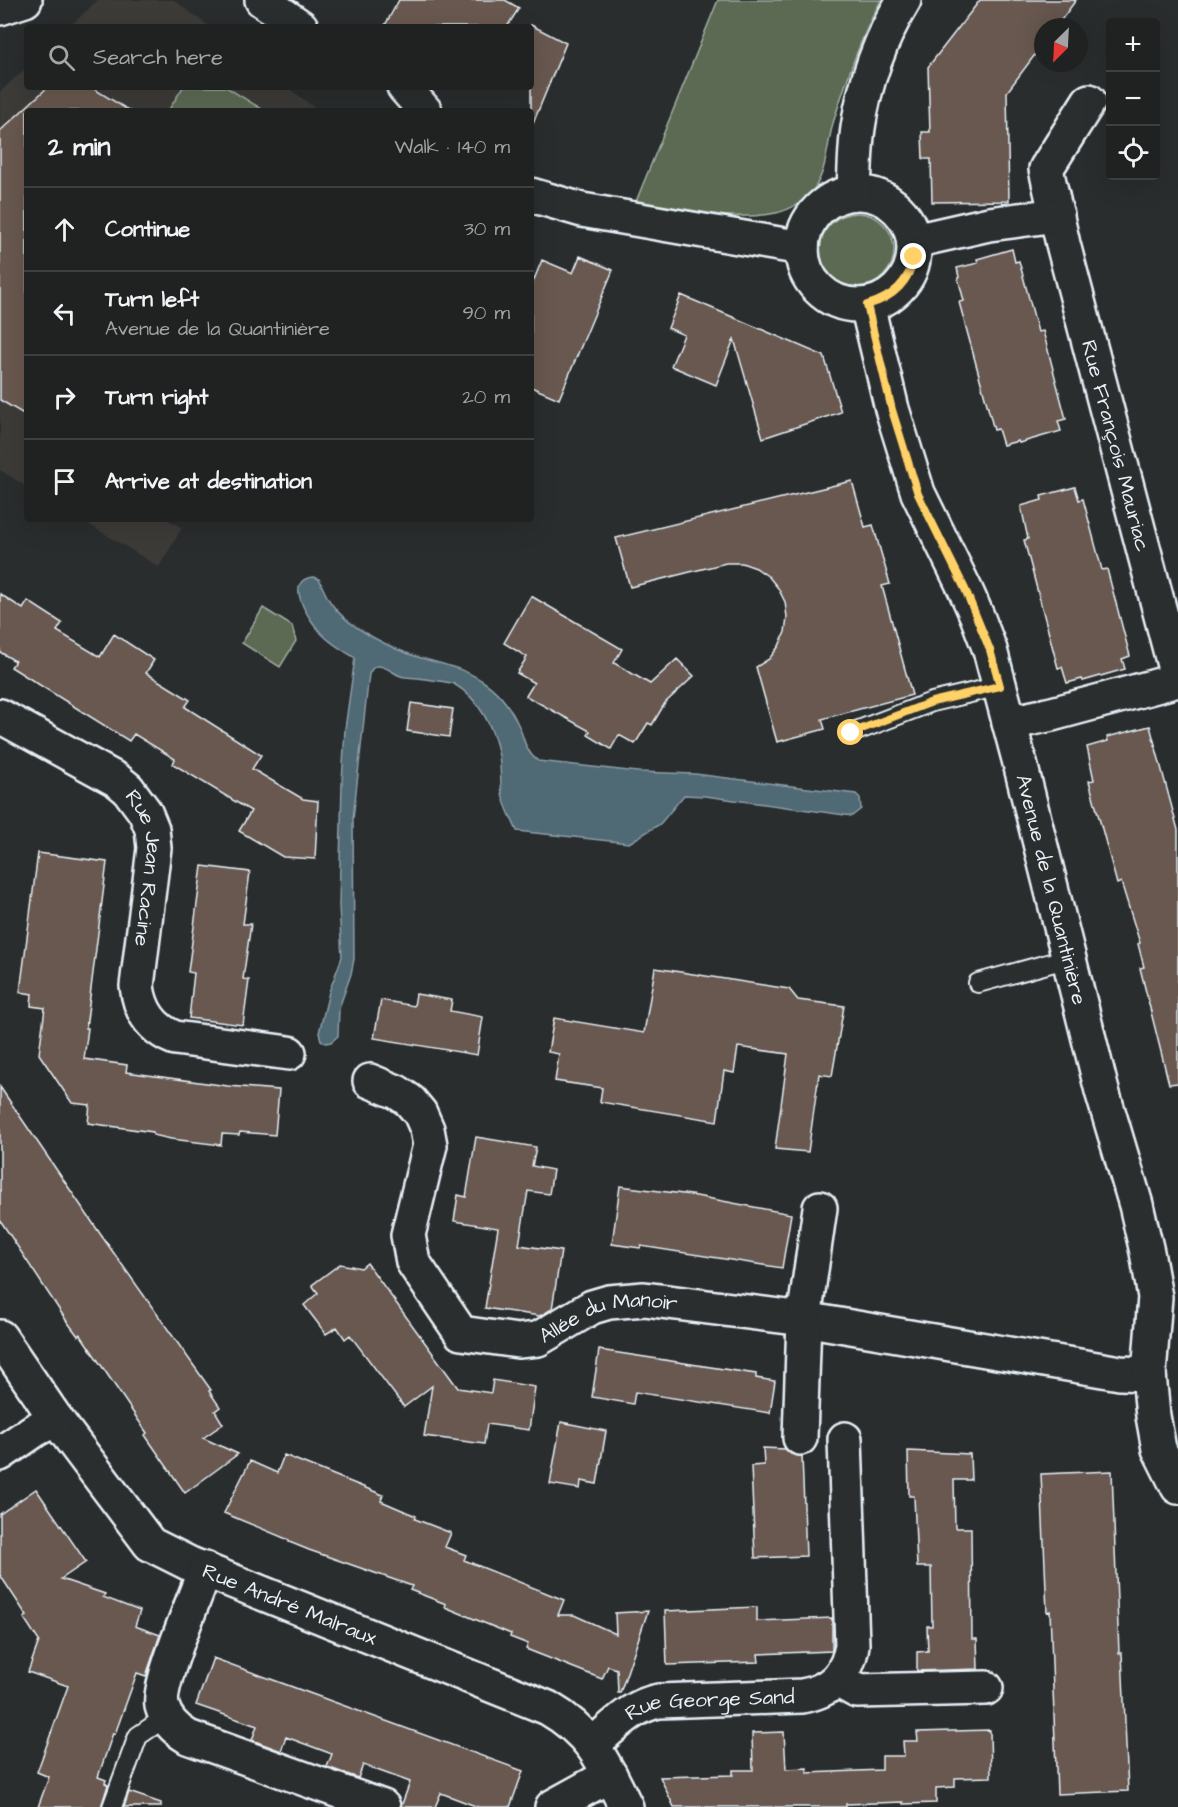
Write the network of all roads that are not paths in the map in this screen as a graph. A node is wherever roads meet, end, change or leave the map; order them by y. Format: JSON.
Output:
{"nodes":[{"id":1,"x":25,"y":0,"type":"edge"},
{"id":2,"x":262,"y":0,"type":"edge"},
{"id":3,"x":904,"y":0,"type":"edge"},
{"id":4,"x":0,"y":8,"type":"edge"},
{"id":5,"x":297,"y":24,"type":"edge"},
{"id":6,"x":407,"y":90,"type":"edge"},
{"id":7,"x":1089,"y":101,"type":"dead end"},
{"id":8,"x":422,"y":108,"type":"edge"},
{"id":9,"x":854,"y":193,"type":"junction"},
{"id":10,"x":534,"y":196,"type":"edge"},
{"id":11,"x":1057,"y":215,"type":"junction"},
{"id":12,"x":914,"y":241,"type":"junction"},
{"id":13,"x":802,"y":248,"type":"junction"},
{"id":14,"x":867,"y":305,"type":"junction"},
{"id":15,"x":1178,"y":675,"type":"edge"},
{"id":16,"x":1178,"y":680,"type":"edge"},
{"id":17,"x":1000,"y":686,"type":"junction"},
{"id":18,"x":0,"y":716,"type":"edge"},
{"id":19,"x":1009,"y":723,"type":"junction"},
{"id":20,"x":851,"y":733,"type":"dead end"},
{"id":21,"x":1069,"y":958,"type":"junction"},
{"id":22,"x":978,"y":983,"type":"dead end"},
{"id":23,"x":289,"y":1053,"type":"dead end"},
{"id":24,"x":370,"y":1082,"type":"dead end"},
{"id":25,"x":820,"y":1208,"type":"dead end"},
{"id":26,"x":804,"y":1319,"type":"junction"},
{"id":27,"x":0,"y":1337,"type":"edge"},
{"id":28,"x":1149,"y":1374,"type":"junction"},
{"id":29,"x":56,"y":1419,"type":"junction"},
{"id":30,"x":800,"y":1438,"type":"dead end"},
{"id":31,"x":845,"y":1439,"type":"dead end"},
{"id":32,"x":0,"y":1454,"type":"edge"},
{"id":33,"x":1178,"y":1487,"type":"edge"},
{"id":34,"x":205,"y":1569,"type":"junction"},
{"id":35,"x":837,"y":1680,"type":"junction"},
{"id":36,"x":986,"y":1688,"type":"dead end"},
{"id":37,"x":166,"y":1717,"type":"junction"},
{"id":38,"x":593,"y":1744,"type":"junction"},
{"id":39,"x":610,"y":1775,"type":"junction"},
{"id":40,"x":112,"y":1807,"type":"edge"},
{"id":41,"x":383,"y":1807,"type":"edge"},
{"id":42,"x":552,"y":1807,"type":"edge"},
{"id":43,"x":626,"y":1807,"type":"edge"}],
"edges":[{"from":1,"to":4,"type":"street"},
{"from":2,"to":5,"type":"street"},
{"from":3,"to":9,"type":"street"},
{"from":6,"to":8,"type":"street"},
{"from":7,"to":11,"type":"street","name":"Rue François Mauriac"},
{"from":9,"to":12,"type":"street"},
{"from":9,"to":13,"type":"street"},
{"from":10,"to":13,"type":"street"},
{"from":11,"to":12,"type":"street"},
{"from":11,"to":15,"type":"street","name":"Rue François Mauriac"},
{"from":12,"to":14,"type":"street"},
{"from":13,"to":14,"type":"street"},
{"from":14,"to":17,"type":"street","name":"Avenue de la Quantinière"},
{"from":16,"to":19,"type":"street"},
{"from":17,"to":19,"type":"street","name":"Avenue de la Quantinière"},
{"from":17,"to":20,"type":"lane"},
{"from":18,"to":23,"type":"street","name":"Rue Jean Racine"},
{"from":19,"to":21,"type":"street","name":"Avenue de la Quantinière"},
{"from":21,"to":22,"type":"lane"},
{"from":21,"to":28,"type":"street","name":"Avenue de la Quantinière"},
{"from":24,"to":26,"type":"street","name":"Allée du Manoir"},
{"from":25,"to":26,"type":"street"},
{"from":26,"to":28,"type":"street"},
{"from":26,"to":30,"type":"street"},
{"from":27,"to":29,"type":"street","name":"Rue André Malraux"},
{"from":28,"to":33,"type":"street","name":"Avenue de la Quantinière"},
{"from":29,"to":32,"type":"street"},
{"from":29,"to":34,"type":"street","name":"Rue André Malraux"},
{"from":31,"to":35,"type":"street"},
{"from":34,"to":37,"type":"street"},
{"from":34,"to":38,"type":"street","name":"Rue André Malraux"},
{"from":35,"to":36,"type":"street"},
{"from":35,"to":38,"type":"street","name":"Rue George Sand"},
{"from":37,"to":40,"type":"lane"},
{"from":37,"to":41,"type":"street"},
{"from":38,"to":39,"type":"street","name":"Rue André Malraux"},
{"from":39,"to":42,"type":"street"},
{"from":39,"to":43,"type":"street","name":"Rue André Malraux"}]}
